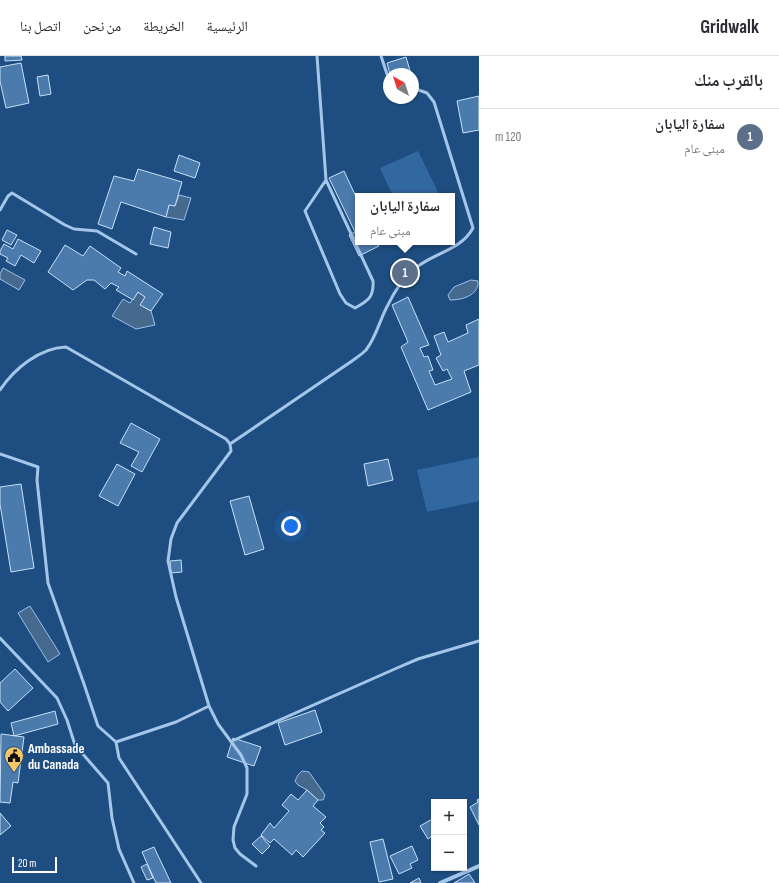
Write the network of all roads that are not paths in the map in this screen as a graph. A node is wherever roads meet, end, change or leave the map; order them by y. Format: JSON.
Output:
{"nodes":[{"id":1,"x":318,"y":56,"type":"edge"},
{"id":2,"x":381,"y":56,"type":"edge"},
{"id":3,"x":385,"y":68,"type":"edge"},
{"id":4,"x":419,"y":90,"type":"edge"},
{"id":5,"x":326,"y":180,"type":"junction"},
{"id":6,"x":0,"y":210,"type":"edge"},
{"id":7,"x":355,"y":241,"type":"edge"},
{"id":8,"x":357,"y":245,"type":"edge"},
{"id":9,"x":136,"y":254,"type":"dead end"},
{"id":10,"x":0,"y":390,"type":"edge"},
{"id":11,"x":230,"y":444,"type":"junction"},
{"id":12,"x":0,"y":454,"type":"edge"},
{"id":13,"x":0,"y":638,"type":"edge"},
{"id":14,"x":479,"y":641,"type":"edge"},
{"id":15,"x":210,"y":706,"type":"junction"},
{"id":16,"x":232,"y":741,"type":"junction"},
{"id":17,"x":116,"y":742,"type":"junction"},
{"id":18,"x":256,"y":866,"type":"dead end"},
{"id":19,"x":479,"y":866,"type":"edge"},
{"id":20,"x":134,"y":883,"type":"edge"},
{"id":21,"x":201,"y":883,"type":"edge"},
{"id":22,"x":440,"y":883,"type":"edge"}],
"edges":[{"from":1,"to":5,"type":"lane"},
{"from":2,"to":3,"type":"lane"},
{"from":4,"to":11,"type":"lane"},
{"from":5,"to":7,"type":"lane"},
{"from":5,"to":8,"type":"lane"},
{"from":6,"to":9,"type":"lane"},
{"from":10,"to":11,"type":"lane"},
{"from":11,"to":15,"type":"lane"},
{"from":12,"to":17,"type":"lane"},
{"from":13,"to":20,"type":"lane"},
{"from":14,"to":16,"type":"lane"},
{"from":15,"to":16,"type":"lane"},
{"from":15,"to":17,"type":"lane"},
{"from":16,"to":18,"type":"lane"},
{"from":17,"to":21,"type":"lane"},
{"from":19,"to":22,"type":"street"}]}
